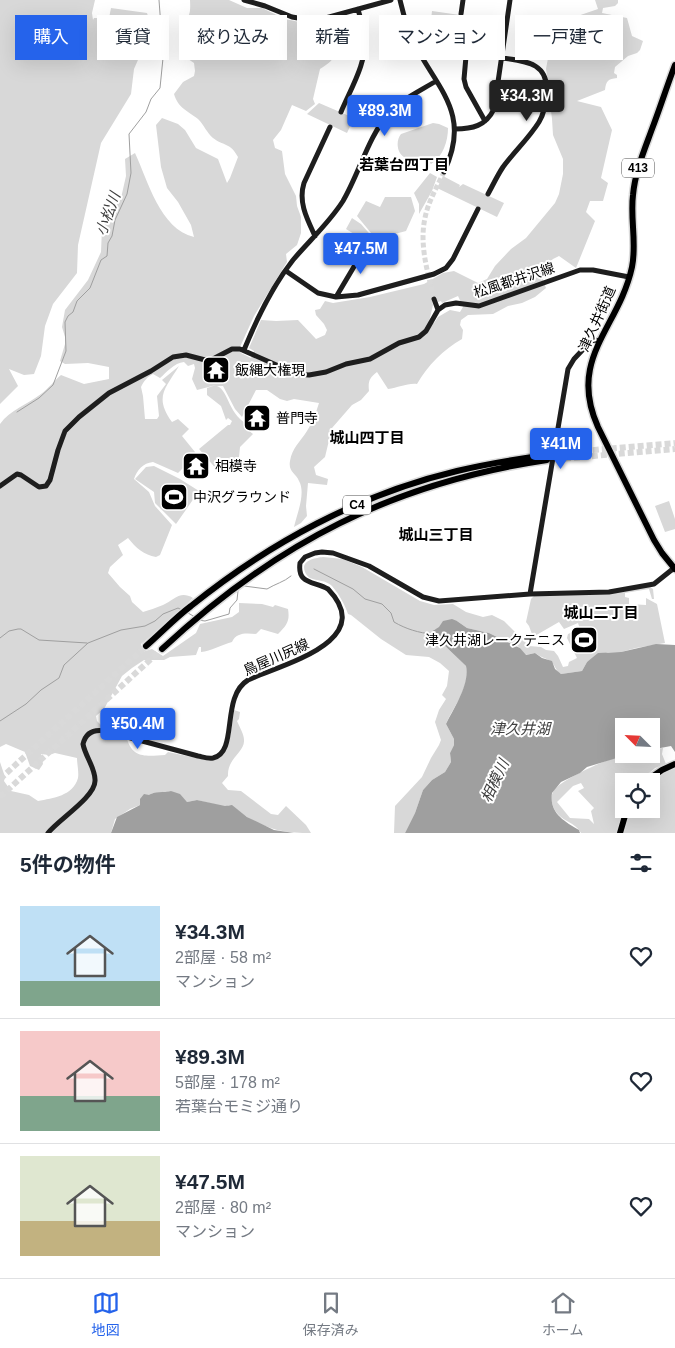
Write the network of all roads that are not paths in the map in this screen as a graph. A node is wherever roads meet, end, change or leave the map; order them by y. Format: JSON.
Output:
{"nodes":[{"id":1,"x":244,"y":0,"type":"edge"},
{"id":2,"x":391,"y":0,"type":"edge"},
{"id":3,"x":400,"y":0,"type":"edge"},
{"id":4,"x":463,"y":0,"type":"edge"},
{"id":5,"x":510,"y":0,"type":"edge"},
{"id":6,"x":358,"y":9,"type":"junction"},
{"id":7,"x":461,"y":14,"type":"dead end"},
{"id":8,"x":505,"y":36,"type":"edge"},
{"id":9,"x":505,"y":58,"type":"edge"},
{"id":10,"x":466,"y":60,"type":"edge"},
{"id":11,"x":502,"y":60,"type":"edge"},
{"id":12,"x":675,"y":65,"type":"edge"},
{"id":13,"x":436,"y":81,"type":"junction"},
{"id":14,"x":341,"y":112,"type":"dead end"},
{"id":15,"x":485,"y":122,"type":"junction"},
{"id":16,"x":330,"y":126,"type":"dead end"},
{"id":17,"x":456,"y":129,"type":"junction"},
{"id":18,"x":444,"y":172,"type":"tunnel mouth"},
{"id":19,"x":488,"y":194,"type":"dead end"},
{"id":20,"x":478,"y":209,"type":"dead end"},
{"id":21,"x":315,"y":236,"type":"junction"},
{"id":22,"x":368,"y":243,"type":"dead end"},
{"id":23,"x":286,"y":270,"type":"junction"},
{"id":24,"x":629,"y":277,"type":"junction"},
{"id":25,"x":336,"y":297,"type":"junction"},
{"id":26,"x":434,"y":299,"type":"tunnel mouth"},
{"id":27,"x":438,"y":310,"type":"junction"},
{"id":28,"x":599,"y":341,"type":"junction"},
{"id":29,"x":244,"y":350,"type":"junction"},
{"id":30,"x":0,"y":486,"type":"edge"},
{"id":31,"x":674,"y":569,"type":"edge"},
{"id":32,"x":530,"y":594,"type":"junction"},
{"id":33,"x":146,"y":646,"type":"tunnel mouth"},
{"id":34,"x":162,"y":649,"type":"tunnel mouth"},
{"id":35,"x":675,"y":764,"type":"edge"},
{"id":36,"x":658,"y":773,"type":"edge"},
{"id":37,"x":624,"y":818,"type":"edge"},
{"id":38,"x":48,"y":833,"type":"edge"},
{"id":39,"x":620,"y":833,"type":"edge"}],
"edges":[{"from":1,"to":6,"type":"street"},
{"from":2,"to":6,"type":"street"},
{"from":3,"to":13,"type":"street"},
{"from":4,"to":7,"type":"street"},
{"from":5,"to":8,"type":"street"},
{"from":6,"to":14,"type":"street"},
{"from":9,"to":19,"type":"street"},
{"from":10,"to":15,"type":"street"},
{"from":11,"to":15,"type":"street"},
{"from":12,"to":24,"type":"highway","name":"津久井街道","number":"413"},
{"from":13,"to":17,"type":"street"},
{"from":13,"to":21,"type":"street"},
{"from":15,"to":17,"type":"street"},
{"from":16,"to":21,"type":"street"},
{"from":17,"to":18,"type":"street"},
{"from":20,"to":25,"type":"street"},
{"from":21,"to":23,"type":"street"},
{"from":22,"to":25,"type":"street"},
{"from":23,"to":25,"type":"street"},
{"from":23,"to":29,"type":"street"},
{"from":24,"to":27,"type":"street","name":"松風都井沢線"},
{"from":24,"to":28,"type":"highway","name":"津久井街道","number":"413"},
{"from":26,"to":27,"type":"street"},
{"from":27,"to":29,"type":"street"},
{"from":28,"to":31,"type":"highway","name":"津久井街道","number":"413"},
{"from":28,"to":32,"type":"street"},
{"from":29,"to":30,"type":"street"},
{"from":31,"to":32,"type":"street","name":"鳥屋川尻線"},
{"from":32,"to":38,"type":"street","name":"鳥屋川尻線"},
{"from":33,"to":34,"type":"highway","number":"C4"},
{"from":35,"to":36,"type":"highway"},
{"from":37,"to":39,"type":"highway"}]}
